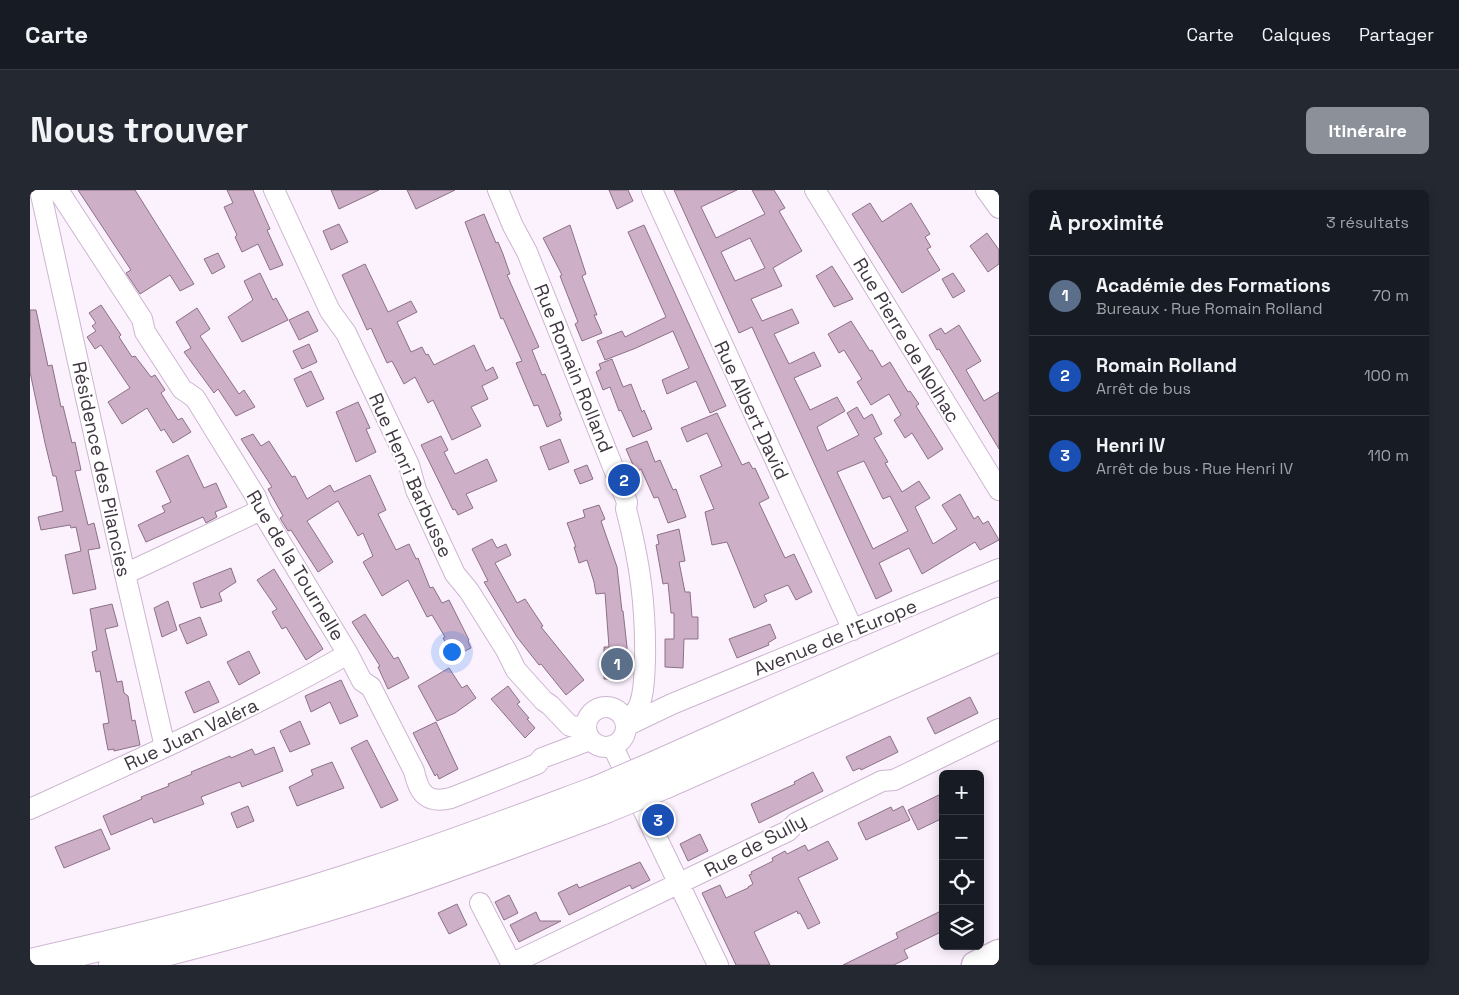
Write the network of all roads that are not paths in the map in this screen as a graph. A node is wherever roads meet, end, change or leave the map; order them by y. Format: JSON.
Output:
{"nodes":[{"id":1,"x":40,"y":190,"type":"edge"},
{"id":2,"x":58,"y":190,"type":"edge"},
{"id":3,"x":274,"y":190,"type":"edge"},
{"id":4,"x":498,"y":190,"type":"edge"},
{"id":5,"x":652,"y":190,"type":"edge"},
{"id":6,"x":816,"y":190,"type":"edge"},
{"id":7,"x":986,"y":190,"type":"edge"},
{"id":8,"x":999,"y":208,"type":"edge"},
{"id":9,"x":999,"y":490,"type":"edge"},
{"id":10,"x":261,"y":510,"type":"junction"},
{"id":11,"x":999,"y":569,"type":"edge"},
{"id":12,"x":125,"y":574,"type":"junction"},
{"id":13,"x":999,"y":612,"type":"edge"},
{"id":14,"x":853,"y":630,"type":"junction"},
{"id":15,"x":999,"y":637,"type":"edge"},
{"id":16,"x":348,"y":654,"type":"junction"},
{"id":17,"x":644,"y":687,"type":"junction"},
{"id":18,"x":666,"y":706,"type":"junction"},
{"id":19,"x":626,"y":716,"type":"junction"},
{"id":20,"x":999,"y":729,"type":"edge"},
{"id":21,"x":588,"y":734,"type":"junction"},
{"id":22,"x":165,"y":747,"type":"junction"},
{"id":23,"x":613,"y":747,"type":"junction"},
{"id":24,"x":662,"y":774,"type":"junction"},
{"id":25,"x":599,"y":800,"type":"junction"},
{"id":26,"x":30,"y":808,"type":"edge"},
{"id":27,"x":679,"y":884,"type":"junction"},
{"id":28,"x":480,"y":903,"type":"dead end"},
{"id":29,"x":999,"y":954,"type":"edge"},
{"id":30,"x":30,"y":963,"type":"edge"},
{"id":31,"x":113,"y":965,"type":"edge"},
{"id":32,"x":511,"y":965,"type":"edge"},
{"id":33,"x":718,"y":965,"type":"edge"},
{"id":34,"x":975,"y":965,"type":"edge"}],
"edges":[{"from":1,"to":12,"type":"street","name":"Résidence des Pilancies"},
{"from":2,"to":10,"type":"street","name":"Rue de la Tournelle"},
{"from":3,"to":21,"type":"street","name":"Rue Henri Barbusse"},
{"from":4,"to":17,"type":"street","name":"Rue Romain Rolland"},
{"from":5,"to":14,"type":"street","name":"Rue Albert David"},
{"from":6,"to":9,"type":"street","name":"Rue Pierre de Nolhac"},
{"from":7,"to":8,"type":"street"},
{"from":10,"to":12,"type":"street"},
{"from":10,"to":16,"type":"street","name":"Rue de la Tournelle"},
{"from":11,"to":14,"type":"street","name":"Avenue de l'Europe"},
{"from":12,"to":22,"type":"street","name":"Résidence des Pilancies"},
{"from":13,"to":24,"type":"highway"},
{"from":14,"to":18,"type":"street","name":"Avenue de l'Europe"},
{"from":15,"to":24,"type":"highway"},
{"from":16,"to":21,"type":"street","name":"Rue de la Tournelle"},
{"from":16,"to":22,"type":"street","name":"Rue Juan Valéra"},
{"from":17,"to":18,"type":"street"},
{"from":17,"to":19,"type":"street","name":"Rue Romain Rolland"},
{"from":18,"to":19,"type":"street","name":"Avenue de l'Europe"},
{"from":19,"to":21,"type":"street"},
{"from":19,"to":23,"type":"street"},
{"from":20,"to":27,"type":"street","name":"Rue de Sully"},
{"from":21,"to":23,"type":"street"},
{"from":22,"to":26,"type":"street","name":"Rue Juan Valéra"},
{"from":23,"to":27,"type":"street"},
{"from":24,"to":25,"type":"highway","bridge":true},
{"from":25,"to":30,"type":"highway"},
{"from":25,"to":31,"type":"highway"},
{"from":27,"to":32,"type":"street","name":"Rue de Sully"},
{"from":27,"to":33,"type":"street"},
{"from":28,"to":32,"type":"street"},
{"from":29,"to":34,"type":"main road"}]}
